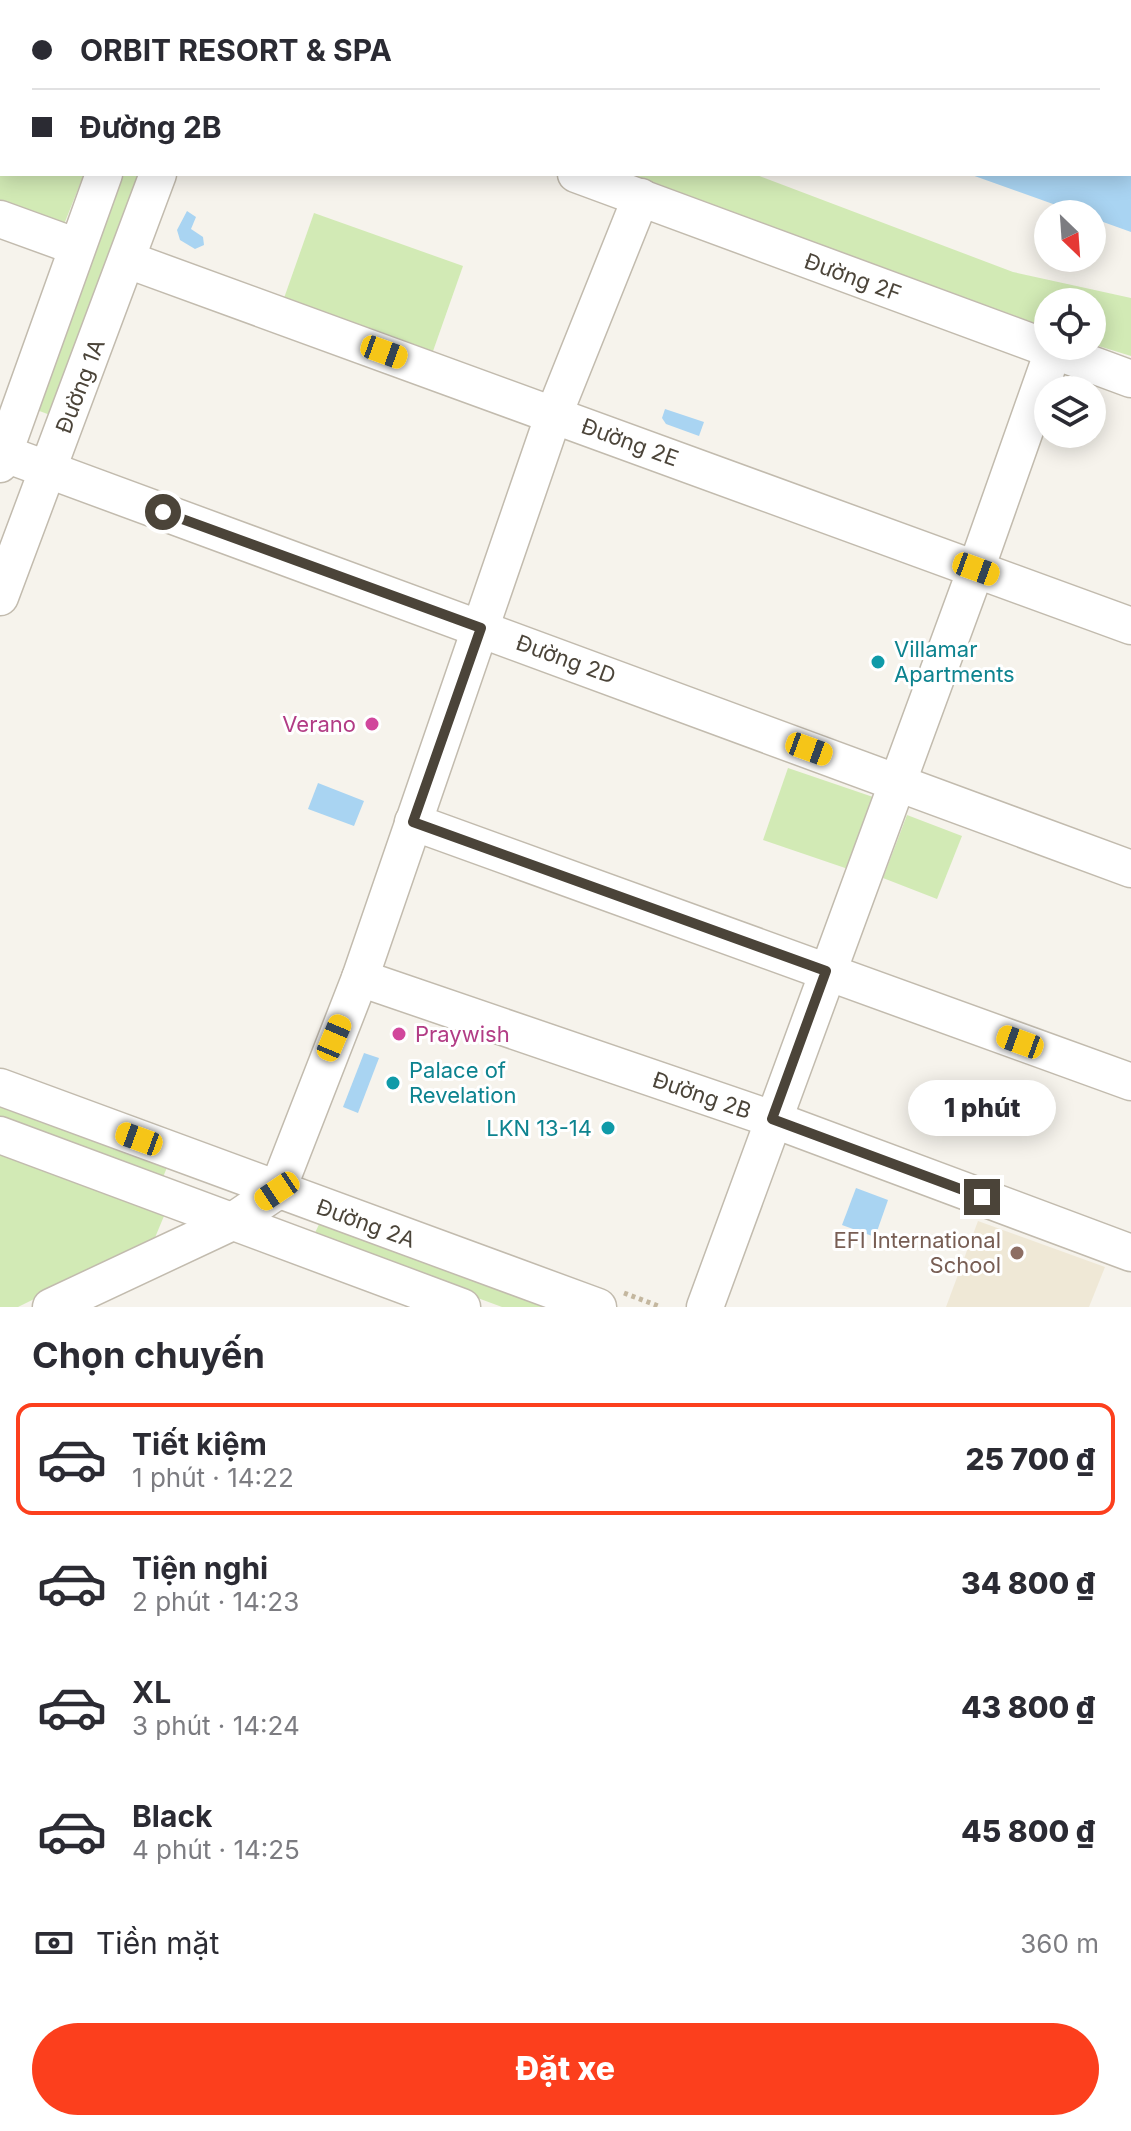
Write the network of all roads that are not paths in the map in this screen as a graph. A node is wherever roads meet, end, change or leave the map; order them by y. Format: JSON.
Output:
{"nodes":[{"id":1,"x":103,"y":176,"type":"edge"},
{"id":2,"x":157,"y":176,"type":"edge"},
{"id":3,"x":582,"y":176,"type":"edge"},
{"id":4,"x":641,"y":197,"type":"junction"},
{"id":5,"x":0,"y":219,"type":"edge"},
{"id":6,"x":77,"y":247,"type":"junction"},
{"id":7,"x":128,"y":260,"type":"junction"},
{"id":8,"x":1034,"y":344,"type":"edge"},
{"id":9,"x":1050,"y":360,"type":"edge"},
{"id":10,"x":1078,"y":360,"type":"edge"},
{"id":11,"x":1131,"y":379,"type":"edge"},
{"id":12,"x":554,"y":414,"type":"junction"},
{"id":13,"x":1,"y":457,"type":"edge"},
{"id":14,"x":48,"y":469,"type":"junction"},
{"id":15,"x":976,"y":569,"type":"junction"},
{"id":16,"x":0,"y":597,"type":"edge"},
{"id":17,"x":1131,"y":626,"type":"edge"},
{"id":18,"x":481,"y":628,"type":"junction"},
{"id":19,"x":899,"y":782,"type":"junction"},
{"id":20,"x":413,"y":822,"type":"junction"},
{"id":21,"x":1131,"y":869,"type":"edge"},
{"id":22,"x":826,"y":971,"type":"junction"},
{"id":23,"x":360,"y":978,"type":"junction"},
{"id":24,"x":1131,"y":1082,"type":"edge"},
{"id":25,"x":0,"y":1087,"type":"edge"},
{"id":26,"x":772,"y":1119,"type":"junction"},
{"id":27,"x":0,"y":1135,"type":"edge"},
{"id":28,"x":277,"y":1191,"type":"junction"},
{"id":29,"x":230,"y":1223,"type":"junction"},
{"id":30,"x":1131,"y":1253,"type":"edge"},
{"id":31,"x":604,"y":1297,"type":"edge"},
{"id":32,"x":51,"y":1307,"type":"edge"},
{"id":33,"x":462,"y":1307,"type":"edge"},
{"id":34,"x":705,"y":1307,"type":"edge"}],
"edges":[{"from":1,"to":6,"type":"street"},
{"from":2,"to":7,"type":"street","name":"Đường 1A"},
{"from":3,"to":4,"type":"street","name":"Đường 2F"},
{"from":4,"to":8,"type":"street","name":"Đường 2F"},
{"from":4,"to":12,"type":"street"},
{"from":5,"to":6,"type":"street"},
{"from":6,"to":13,"type":"street"},
{"from":7,"to":12,"type":"street","name":"Đường 2E"},
{"from":7,"to":14,"type":"street","name":"Đường 1A"},
{"from":9,"to":15,"type":"street"},
{"from":10,"to":11,"type":"street","name":"Đường 2F"},
{"from":12,"to":15,"type":"street","name":"Đường 2E"},
{"from":12,"to":18,"type":"street"},
{"from":13,"to":14,"type":"street","name":"Đường 2D"},
{"from":14,"to":16,"type":"street","name":"Đường 1A"},
{"from":14,"to":18,"type":"street","name":"Đường 2D"},
{"from":15,"to":17,"type":"street","name":"Đường 2E"},
{"from":15,"to":19,"type":"street"},
{"from":18,"to":19,"type":"street","name":"Đường 2D"},
{"from":18,"to":20,"type":"street"},
{"from":19,"to":21,"type":"street","name":"Đường 2D"},
{"from":19,"to":22,"type":"street"},
{"from":20,"to":22,"type":"street"},
{"from":20,"to":23,"type":"street"},
{"from":22,"to":24,"type":"street"},
{"from":22,"to":26,"type":"street"},
{"from":23,"to":26,"type":"street","name":"Đường 2B"},
{"from":23,"to":28,"type":"street"},
{"from":25,"to":28,"type":"street","name":"Đường 2A"},
{"from":26,"to":30,"type":"street","name":"Đường 2B"},
{"from":26,"to":34,"type":"street"},
{"from":27,"to":29,"type":"street","name":"Đường 2A"},
{"from":28,"to":29,"type":"street"},
{"from":28,"to":31,"type":"street","name":"Đường 2A"},
{"from":29,"to":32,"type":"street"},
{"from":29,"to":33,"type":"street","name":"Đường 2A"}]}
